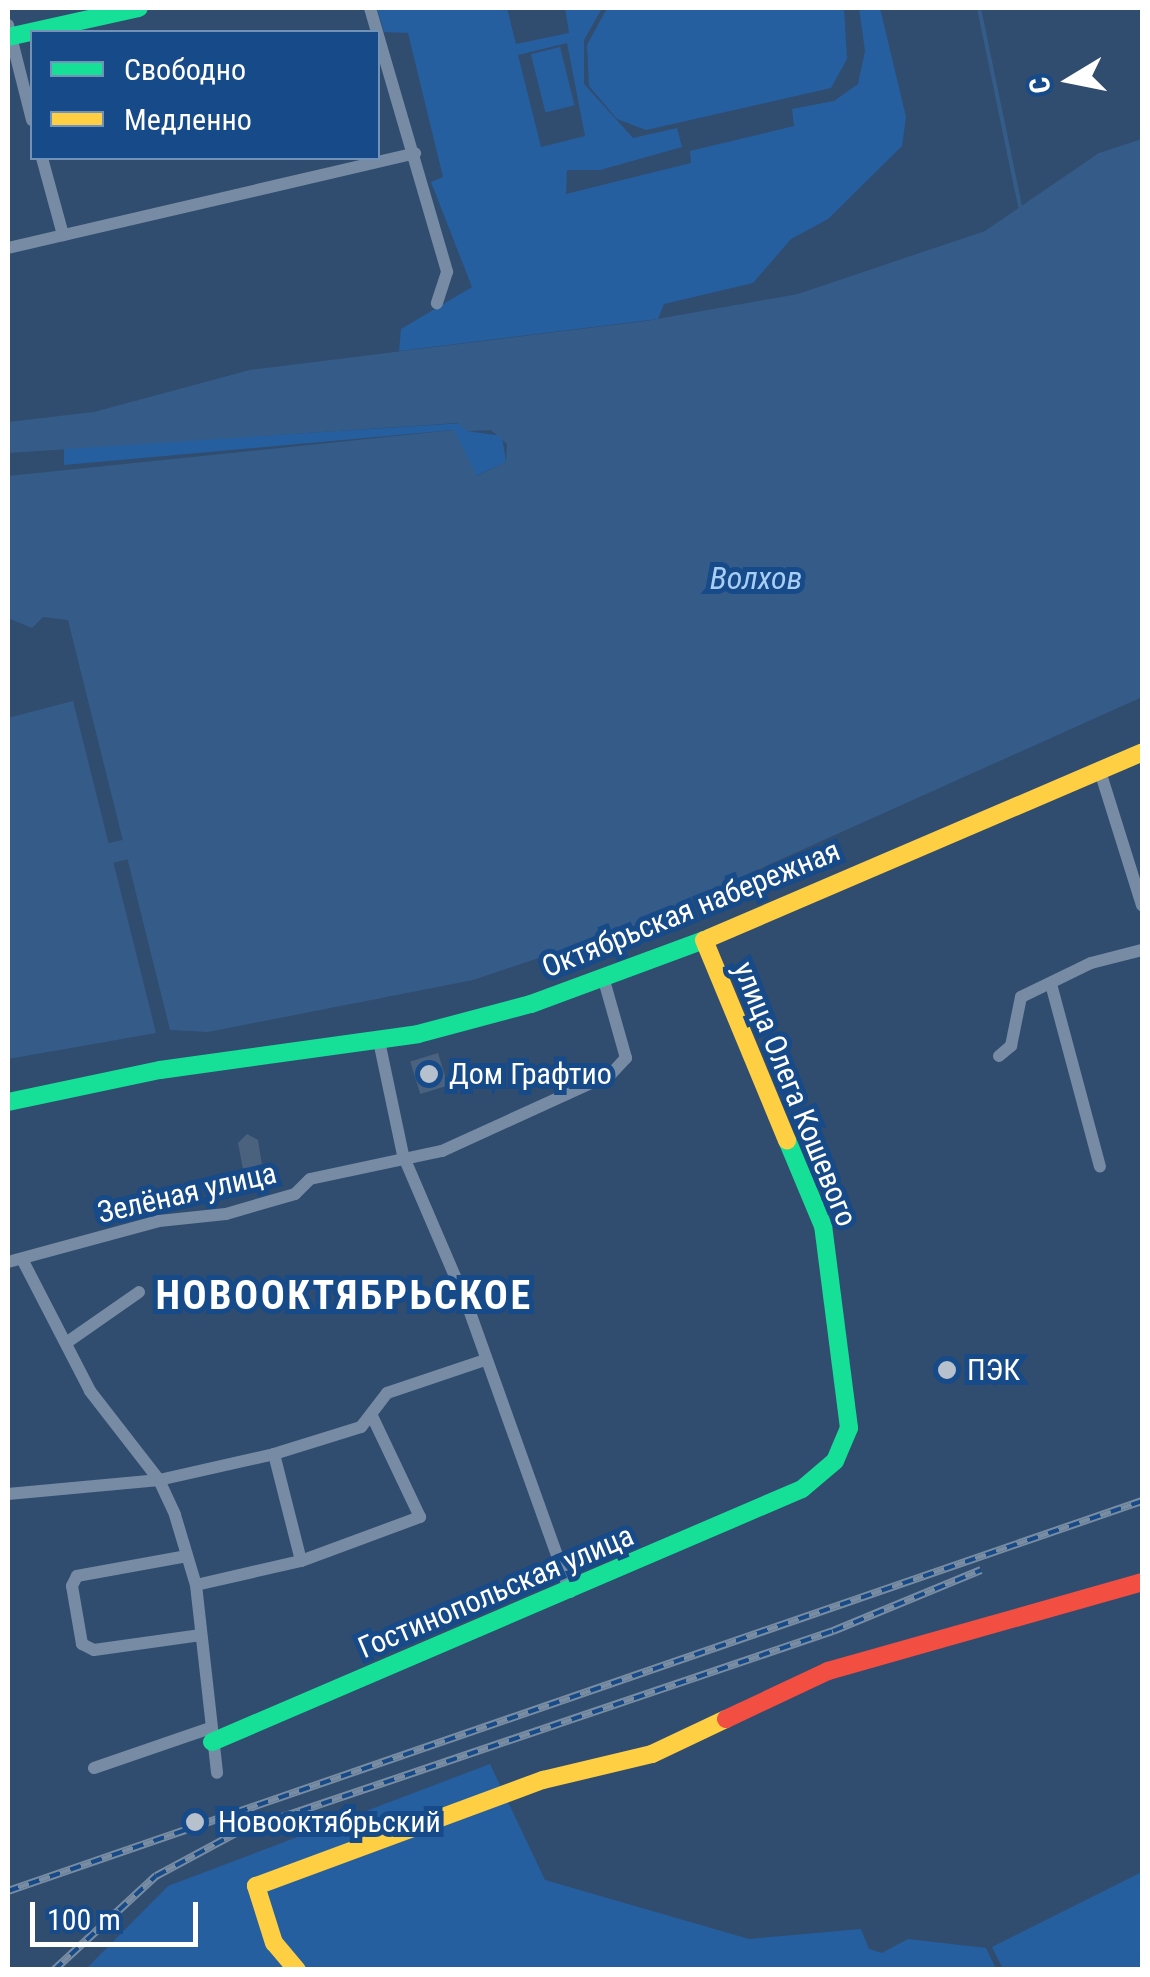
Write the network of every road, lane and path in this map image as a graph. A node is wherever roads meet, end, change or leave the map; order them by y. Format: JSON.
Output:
{"nodes":[{"id":1,"x":139,"y":8,"type":"edge"},
{"id":2,"x":8,"y":33,"type":"edge"},
{"id":3,"x":380,"y":40,"type":"edge"},
{"id":4,"x":30,"y":113,"type":"edge"},
{"id":5,"x":415,"y":154,"type":"junction"},
{"id":6,"x":43,"y":160,"type":"edge"},
{"id":7,"x":63,"y":235,"type":"junction"},
{"id":8,"x":8,"y":248,"type":"edge"},
{"id":9,"x":437,"y":303,"type":"dead end"},
{"id":10,"x":1142,"y":752,"type":"edge"},
{"id":11,"x":1099,"y":768,"type":"junction"},
{"id":12,"x":1142,"y":904,"type":"edge"},
{"id":13,"x":704,"y":940,"type":"junction"},
{"id":14,"x":1142,"y":950,"type":"edge"},
{"id":15,"x":604,"y":980,"type":"junction"},
{"id":16,"x":1051,"y":984,"type":"junction"},
{"id":17,"x":379,"y":1041,"type":"junction"},
{"id":18,"x":999,"y":1056,"type":"dead end"},
{"id":19,"x":8,"y":1102,"type":"edge"},
{"id":20,"x":403,"y":1155,"type":"junction"},
{"id":21,"x":1100,"y":1167,"type":"dead end"},
{"id":22,"x":22,"y":1259,"type":"junction"},
{"id":23,"x":8,"y":1262,"type":"edge"},
{"id":24,"x":139,"y":1292,"type":"dead end"},
{"id":25,"x":66,"y":1343,"type":"junction"},
{"id":26,"x":485,"y":1360,"type":"junction"},
{"id":27,"x":372,"y":1416,"type":"junction"},
{"id":28,"x":274,"y":1454,"type":"junction"},
{"id":29,"x":159,"y":1480,"type":"junction"},
{"id":30,"x":802,"y":1490,"type":"joint"},
{"id":31,"x":8,"y":1494,"type":"edge"},
{"id":32,"x":187,"y":1556,"type":"junction"},
{"id":33,"x":301,"y":1560,"type":"junction"},
{"id":34,"x":1142,"y":1582,"type":"edge"},
{"id":35,"x":196,"y":1585,"type":"junction"},
{"id":36,"x":570,"y":1592,"type":"junction"},
{"id":37,"x":201,"y":1634,"type":"junction"},
{"id":38,"x":211,"y":1735,"type":"junction"},
{"id":39,"x":94,"y":1768,"type":"dead end"},
{"id":40,"x":217,"y":1773,"type":"dead end"},
{"id":41,"x":297,"y":1970,"type":"edge"}],
"edges":[{"from":1,"to":2,"type":"street"},
{"from":2,"to":4,"type":"street"},
{"from":3,"to":5,"type":"street"},
{"from":5,"to":7,"type":"street"},
{"from":5,"to":9,"type":"street"},
{"from":6,"to":7,"type":"street"},
{"from":7,"to":8,"type":"street"},
{"from":10,"to":11,"type":"street","name":"Октябрьская набережная"},
{"from":11,"to":12,"type":"street"},
{"from":11,"to":13,"type":"street","name":"Октябрьская набережная"},
{"from":13,"to":15,"type":"street","name":"Октябрьская набережная"},
{"from":13,"to":30,"type":"street","name":"улица Олега Кошевого"},
{"from":14,"to":16,"type":"street"},
{"from":15,"to":17,"type":"street","name":"Октябрьская набережная"},
{"from":15,"to":20,"type":"street","name":"Зелёная улица"},
{"from":16,"to":18,"type":"street"},
{"from":16,"to":21,"type":"street"},
{"from":17,"to":19,"type":"street","name":"Октябрьская набережная"},
{"from":17,"to":20,"type":"street"},
{"from":20,"to":22,"type":"street","name":"Зелёная улица"},
{"from":20,"to":26,"type":"street"},
{"from":22,"to":23,"type":"street","name":"Зелёная улица"},
{"from":22,"to":25,"type":"street"},
{"from":24,"to":25,"type":"street"},
{"from":25,"to":29,"type":"street"},
{"from":26,"to":27,"type":"street"},
{"from":26,"to":36,"type":"street"},
{"from":27,"to":28,"type":"street"},
{"from":27,"to":33,"type":"street"},
{"from":28,"to":29,"type":"street"},
{"from":28,"to":33,"type":"street"},
{"from":29,"to":31,"type":"street"},
{"from":29,"to":32,"type":"street"},
{"from":30,"to":36,"type":"street","name":"Гостинопольская улица"},
{"from":32,"to":35,"type":"street"},
{"from":32,"to":37,"type":"street"},
{"from":33,"to":35,"type":"street"},
{"from":34,"to":41,"type":"street"},
{"from":35,"to":37,"type":"street"},
{"from":36,"to":38,"type":"street","name":"Гостинопольская улица"},
{"from":37,"to":38,"type":"street"},
{"from":38,"to":39,"type":"street","name":"Гостинопольская улица"},
{"from":38,"to":40,"type":"street"}]}
